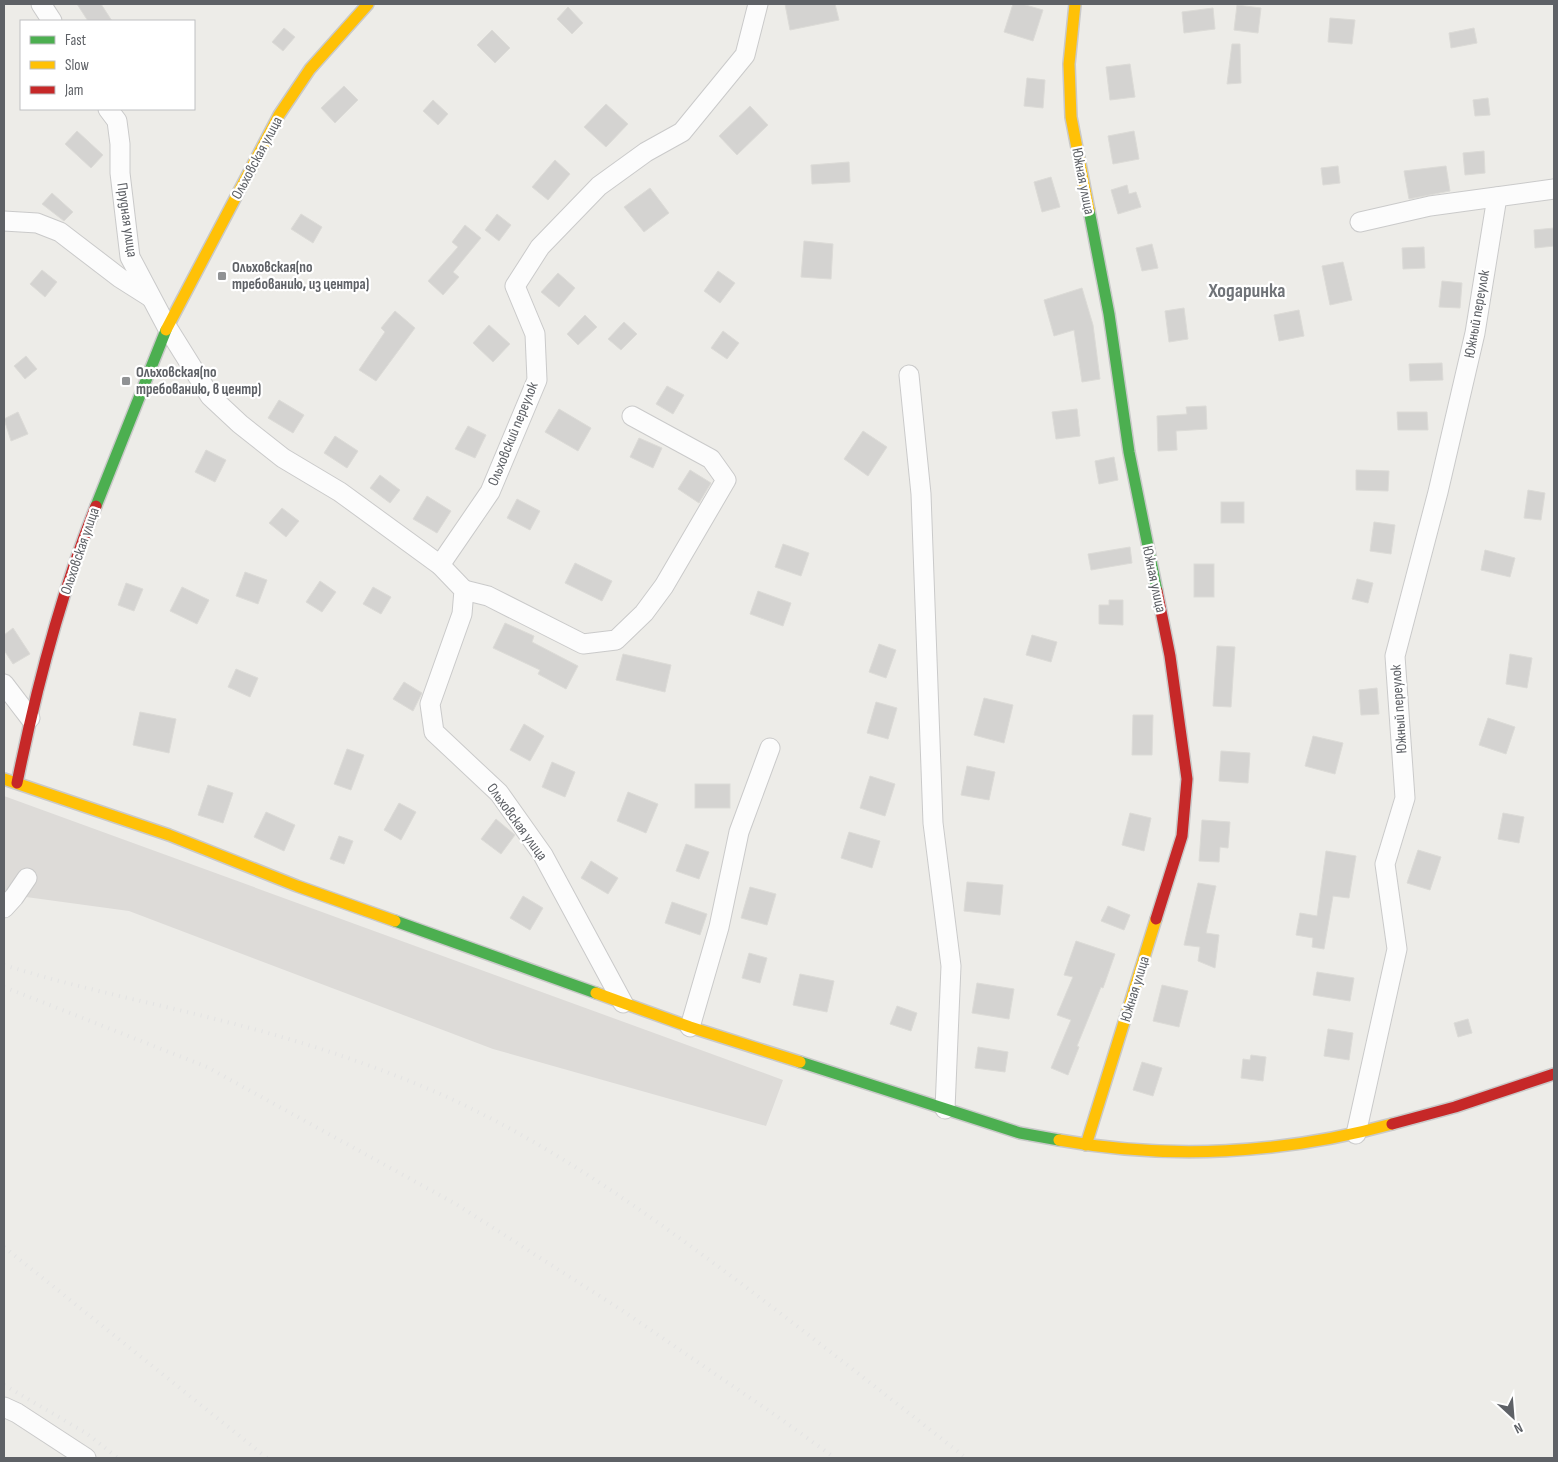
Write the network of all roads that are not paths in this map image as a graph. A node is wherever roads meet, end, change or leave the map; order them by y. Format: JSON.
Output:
{"nodes":[{"id":1,"x":41,"y":4,"type":"edge"},
{"id":2,"x":368,"y":4,"type":"edge"},
{"id":3,"x":758,"y":4,"type":"edge"},
{"id":4,"x":1075,"y":4,"type":"edge"},
{"id":5,"x":51,"y":20,"type":"edge"},
{"id":6,"x":109,"y":110,"type":"edge"},
{"id":7,"x":1554,"y":189,"type":"edge"},
{"id":8,"x":1497,"y":197,"type":"junction"},
{"id":9,"x":4,"y":221,"type":"edge"},
{"id":10,"x":1360,"y":222,"type":"dead end"},
{"id":11,"x":151,"y":298,"type":"junction"},
{"id":12,"x":167,"y":327,"type":"junction"},
{"id":13,"x":909,"y":375,"type":"dead end"},
{"id":14,"x":632,"y":416,"type":"dead end"},
{"id":15,"x":440,"y":565,"type":"junction"},
{"id":16,"x":464,"y":590,"type":"junction"},
{"id":17,"x":4,"y":684,"type":"edge"},
{"id":18,"x":30,"y":718,"type":"junction"},
{"id":19,"x":770,"y":748,"type":"dead end"},
{"id":20,"x":4,"y":779,"type":"edge"},
{"id":21,"x":17,"y":783,"type":"junction"},
{"id":22,"x":27,"y":878,"type":"dead end"},
{"id":23,"x":4,"y":908,"type":"edge"},
{"id":24,"x":623,"y":1004,"type":"junction"},
{"id":25,"x":690,"y":1027,"type":"junction"},
{"id":26,"x":1554,"y":1074,"type":"edge"},
{"id":27,"x":945,"y":1109,"type":"junction"},
{"id":28,"x":1356,"y":1134,"type":"junction"},
{"id":29,"x":1086,"y":1145,"type":"junction"},
{"id":30,"x":4,"y":1407,"type":"edge"},
{"id":31,"x":86,"y":1458,"type":"edge"}],
"edges":[{"from":1,"to":5,"type":"street"},
{"from":2,"to":12,"type":"street","name":"Ольховская улица"},
{"from":3,"to":15,"type":"street","name":"Ольховский переулок"},
{"from":4,"to":29,"type":"street","name":"Южная улица"},
{"from":6,"to":11,"type":"street","name":"Прудная улица"},
{"from":7,"to":8,"type":"street"},
{"from":8,"to":10,"type":"street"},
{"from":8,"to":28,"type":"street","name":"Южный переулок"},
{"from":9,"to":11,"type":"street"},
{"from":11,"to":12,"type":"street","name":"Прудная улица"},
{"from":12,"to":15,"type":"street"},
{"from":12,"to":18,"type":"street","name":"Ольховская улица"},
{"from":13,"to":27,"type":"street"},
{"from":14,"to":16,"type":"street"},
{"from":15,"to":16,"type":"street"},
{"from":16,"to":24,"type":"street","name":"Ольховская улица"},
{"from":17,"to":18,"type":"street"},
{"from":18,"to":21,"type":"street","name":"Ольховская улица"},
{"from":19,"to":25,"type":"street"},
{"from":20,"to":21,"type":"street"},
{"from":21,"to":24,"type":"street"},
{"from":22,"to":23,"type":"street"},
{"from":24,"to":25,"type":"street"},
{"from":25,"to":27,"type":"street"},
{"from":26,"to":28,"type":"street"},
{"from":27,"to":29,"type":"street"},
{"from":28,"to":29,"type":"street"},
{"from":30,"to":31,"type":"street"}]}
